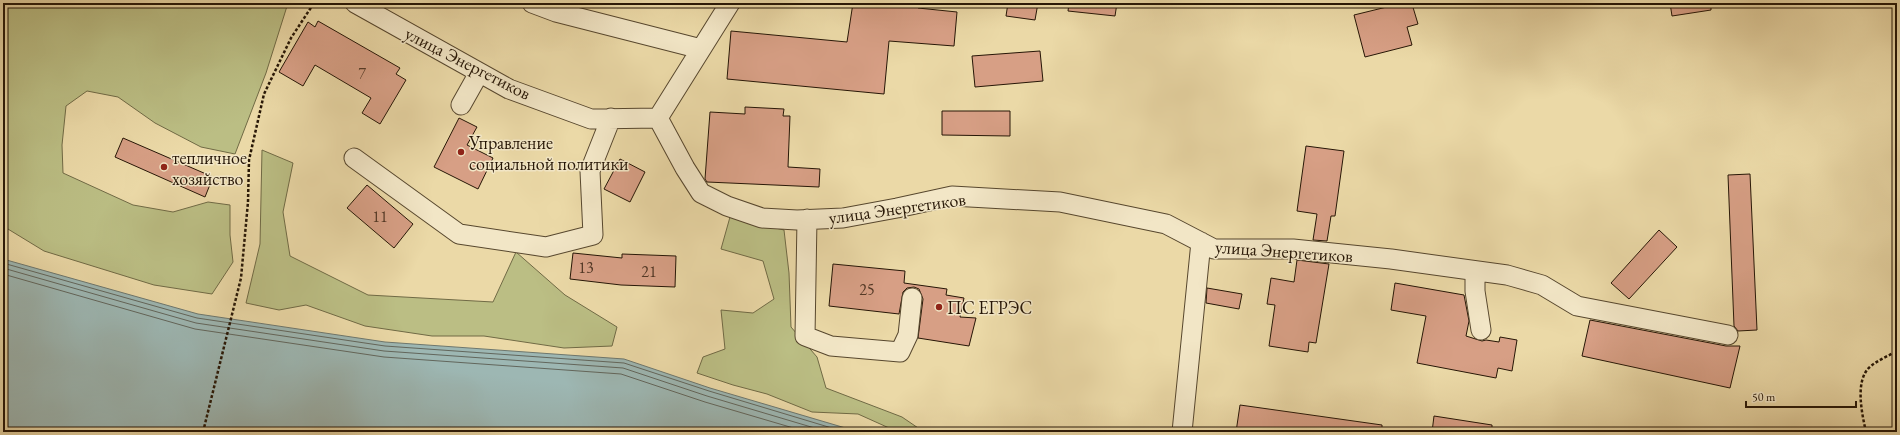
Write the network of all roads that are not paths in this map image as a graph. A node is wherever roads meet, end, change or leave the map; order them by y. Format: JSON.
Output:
{"nodes":[{"id":1,"x":354,"y":3,"type":"edge"},
{"id":2,"x":532,"y":3,"type":"edge"},
{"id":3,"x":730,"y":3,"type":"edge"},
{"id":4,"x":701,"y":49,"type":"junction"},
{"id":5,"x":479,"y":73,"type":"junction"},
{"id":6,"x":461,"y":105,"type":"dead end"},
{"id":7,"x":611,"y":118,"type":"junction"},
{"id":8,"x":658,"y":118,"type":"junction"},
{"id":9,"x":354,"y":158,"type":"dead end"},
{"id":10,"x":806,"y":219,"type":"junction"},
{"id":11,"x":1201,"y":242,"type":"junction"},
{"id":12,"x":1475,"y":271,"type":"junction"},
{"id":13,"x":912,"y":298,"type":"dead end"},
{"id":14,"x":1481,"y":330,"type":"dead end"},
{"id":15,"x":1728,"y":335,"type":"dead end"},
{"id":16,"x":1182,"y":432,"type":"edge"}],
"edges":[{"from":1,"to":5,"type":"street","name":"улица Энергетиков"},
{"from":2,"to":4,"type":"street"},
{"from":3,"to":4,"type":"street"},
{"from":4,"to":8,"type":"street"},
{"from":5,"to":6,"type":"street"},
{"from":5,"to":7,"type":"street","name":"улица Энергетиков"},
{"from":7,"to":8,"type":"street","name":"улица Энергетиков"},
{"from":7,"to":9,"type":"street"},
{"from":8,"to":10,"type":"street","name":"улица Энергетиков"},
{"from":10,"to":11,"type":"street","name":"улица Энергетиков"},
{"from":10,"to":13,"type":"street"},
{"from":11,"to":12,"type":"street","name":"улица Энергетиков"},
{"from":11,"to":16,"type":"street"},
{"from":12,"to":14,"type":"street"},
{"from":12,"to":15,"type":"street","name":"улица Энергетиков"}]}
